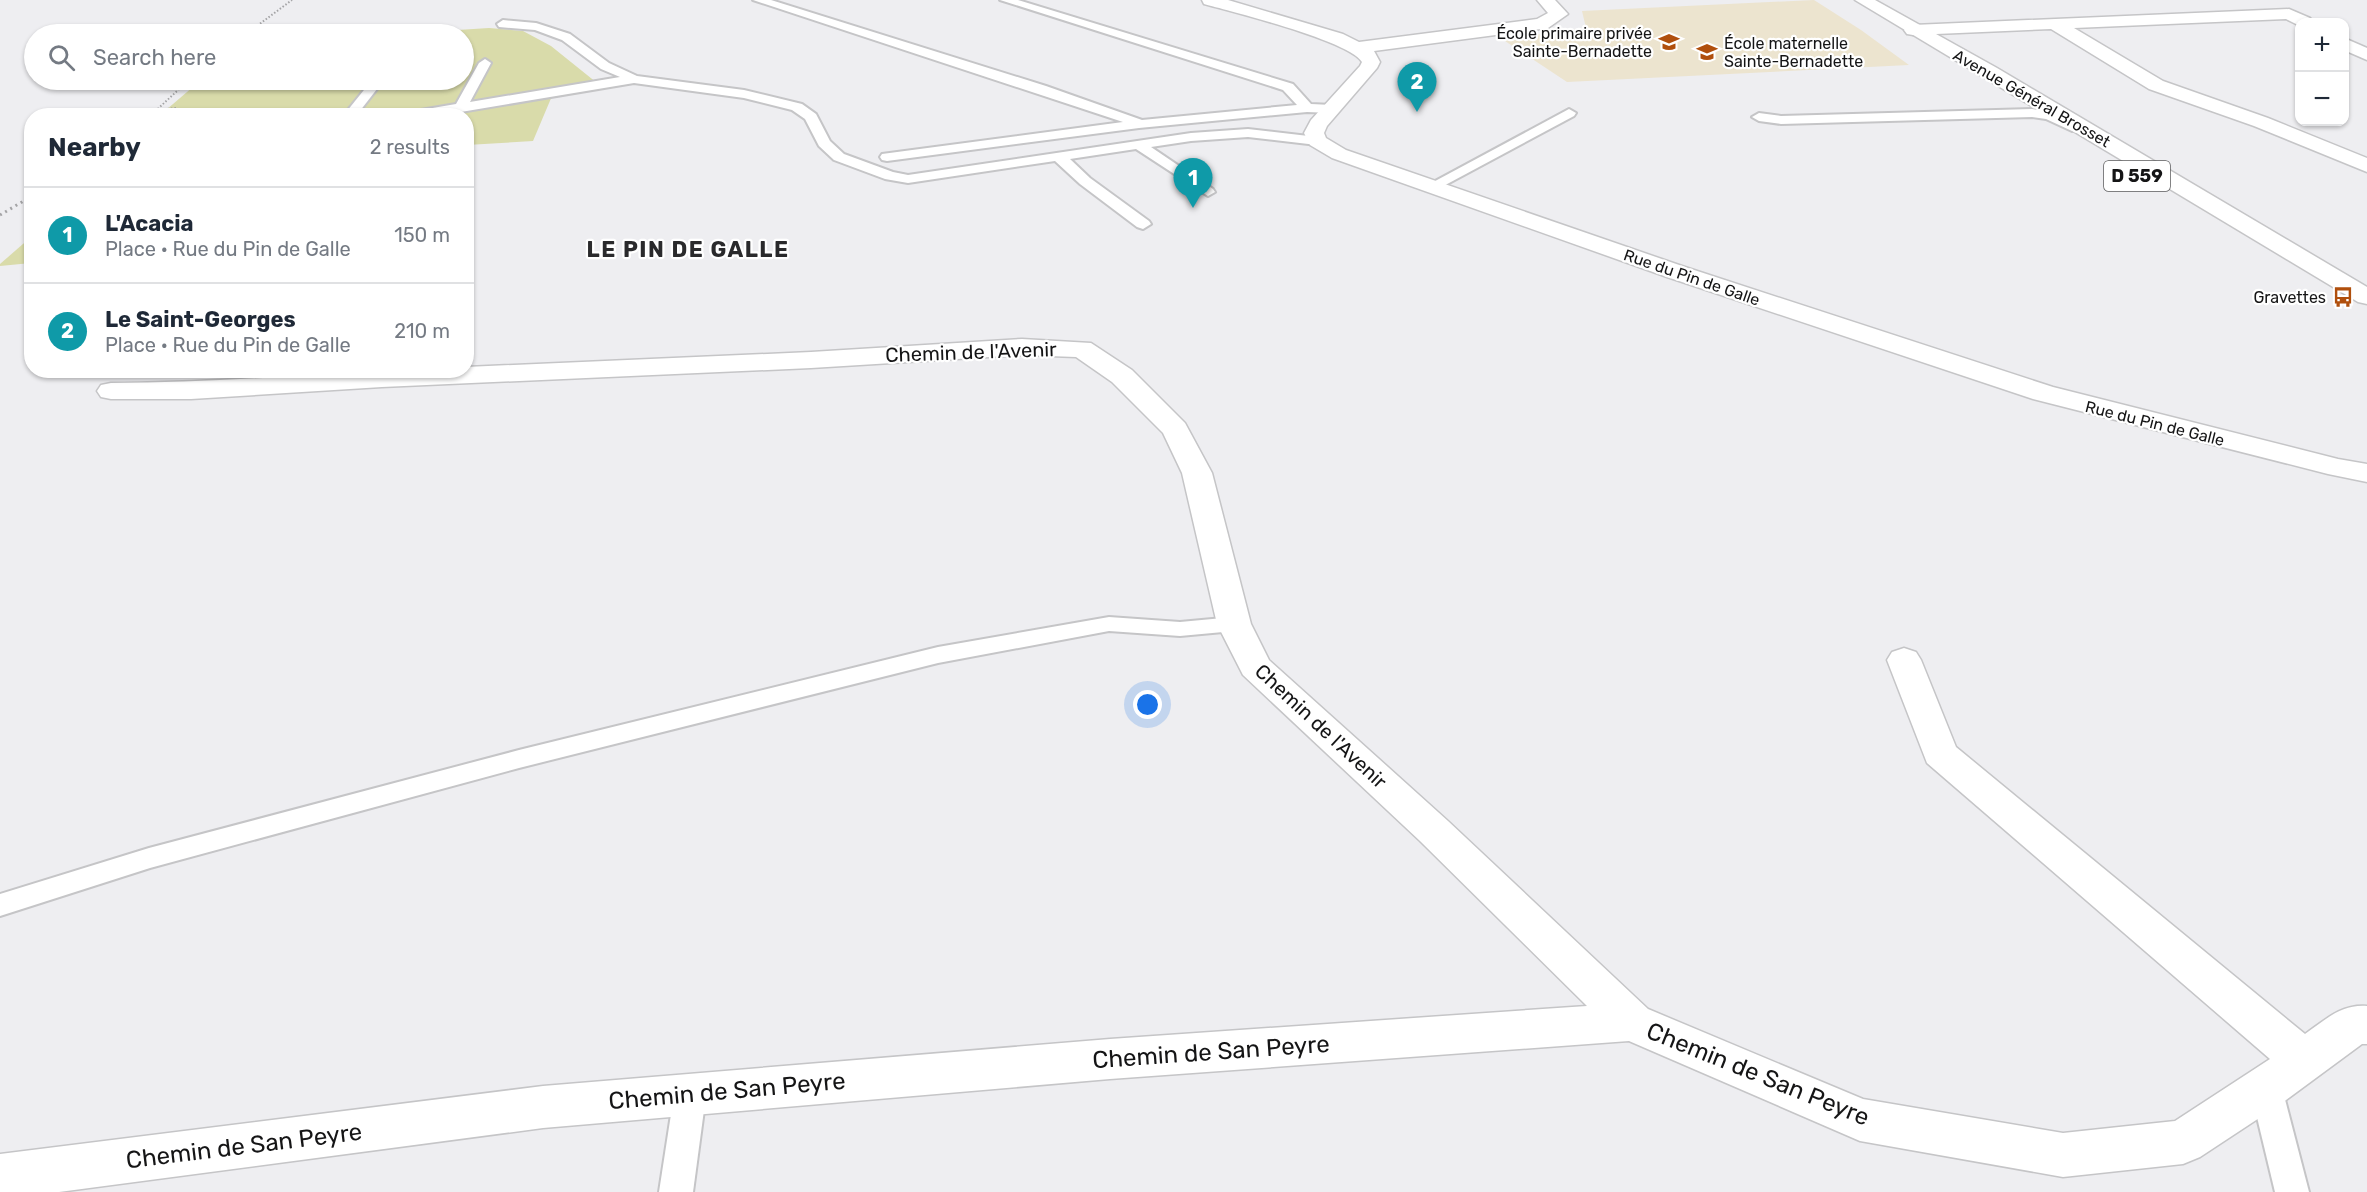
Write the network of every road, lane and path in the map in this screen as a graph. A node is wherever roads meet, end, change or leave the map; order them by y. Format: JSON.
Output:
{"nodes":[{"id":1,"x":292,"y":0,"type":"edge"},
{"id":2,"x":759,"y":0,"type":"edge"},
{"id":3,"x":1006,"y":0,"type":"edge"},
{"id":4,"x":1210,"y":0,"type":"edge"},
{"id":5,"x":1545,"y":0,"type":"edge"},
{"id":6,"x":1863,"y":0,"type":"edge"},
{"id":7,"x":2273,"y":0,"type":"edge"},
{"id":8,"x":2289,"y":14,"type":"junction"},
{"id":9,"x":2296,"y":18,"type":"edge"},
{"id":10,"x":2053,"y":23,"type":"junction"},
{"id":11,"x":260,"y":24,"type":"edge"},
{"id":12,"x":504,"y":24,"type":"dead end"},
{"id":13,"x":1913,"y":30,"type":"junction"},
{"id":14,"x":2349,"y":46,"type":"edge"},
{"id":15,"x":1358,"y":48,"type":"junction"},
{"id":16,"x":2367,"y":55,"type":"edge"},
{"id":17,"x":485,"y":63,"type":"dead end"},
{"id":18,"x":634,"y":79,"type":"junction"},
{"id":19,"x":474,"y":83,"type":"edge"},
{"id":20,"x":178,"y":90,"type":"edge"},
{"id":21,"x":370,"y":90,"type":"edge"},
{"id":22,"x":470,"y":90,"type":"edge"},
{"id":23,"x":461,"y":107,"type":"junction"},
{"id":24,"x":158,"y":108,"type":"edge"},
{"id":25,"x":355,"y":108,"type":"edge"},
{"id":26,"x":455,"y":108,"type":"edge"},
{"id":27,"x":1307,"y":108,"type":"junction"},
{"id":28,"x":1332,"y":110,"type":"junction"},
{"id":29,"x":2032,"y":112,"type":"junction"},
{"id":30,"x":1569,"y":113,"type":"dead end"},
{"id":31,"x":1759,"y":117,"type":"dead end"},
{"id":32,"x":1141,"y":124,"type":"junction"},
{"id":33,"x":1317,"y":141,"type":"junction"},
{"id":34,"x":1139,"y":145,"type":"junction"},
{"id":35,"x":887,"y":156,"type":"dead end"},
{"id":36,"x":1059,"y":157,"type":"junction"},
{"id":37,"x":2134,"y":158,"type":"junction"},
{"id":38,"x":2367,"y":166,"type":"edge"},
{"id":39,"x":1431,"y":187,"type":"junction"},
{"id":40,"x":1208,"y":192,"type":"dead end"},
{"id":41,"x":24,"y":201,"type":"edge"},
{"id":42,"x":0,"y":215,"type":"edge"},
{"id":43,"x":1143,"y":224,"type":"dead end"},
{"id":44,"x":2367,"y":297,"type":"edge"},
{"id":45,"x":2367,"y":312,"type":"edge"},
{"id":46,"x":474,"y":375,"type":"edge"},
{"id":47,"x":416,"y":378,"type":"edge"},
{"id":48,"x":111,"y":391,"type":"dead end"},
{"id":49,"x":2367,"y":472,"type":"edge"},
{"id":50,"x":1234,"y":624,"type":"junction"},
{"id":51,"x":1904,"y":660,"type":"dead end"},
{"id":52,"x":0,"y":905,"type":"edge"},
{"id":53,"x":1632,"y":1022,"type":"junction"},
{"id":54,"x":2367,"y":1025,"type":"edge"},
{"id":55,"x":2304,"y":1061,"type":"junction"},
{"id":56,"x":2266,"y":1088,"type":"junction"},
{"id":57,"x":690,"y":1095,"type":"junction"},
{"id":58,"x":0,"y":1177,"type":"edge"},
{"id":59,"x":676,"y":1192,"type":"edge"},
{"id":60,"x":2292,"y":1192,"type":"edge"}],
"edges":[{"from":1,"to":11,"type":"path"},
{"from":2,"to":32,"type":"lane"},
{"from":3,"to":27,"type":"lane"},
{"from":4,"to":15,"type":"street"},
{"from":5,"to":15,"type":"street"},
{"from":6,"to":13,"type":"street","name":"Avenue Général Brosset","number":"D 559"},
{"from":7,"to":8,"type":"street"},
{"from":8,"to":9,"type":"street"},
{"from":8,"to":10,"type":"street"},
{"from":10,"to":13,"type":"street"},
{"from":10,"to":38,"type":"street"},
{"from":12,"to":18,"type":"lane"},
{"from":13,"to":29,"type":"street","name":"Avenue Général Brosset","number":"D 559"},
{"from":13,"to":37,"type":"street","name":"Avenue Général Brosset","number":"D 559"},
{"from":14,"to":16,"type":"street"},
{"from":15,"to":28,"type":"street"},
{"from":17,"to":19,"type":"lane"},
{"from":18,"to":23,"type":"lane"},
{"from":18,"to":36,"type":"lane"},
{"from":20,"to":24,"type":"path"},
{"from":21,"to":25,"type":"lane"},
{"from":22,"to":23,"type":"lane"},
{"from":23,"to":26,"type":"lane"},
{"from":27,"to":28,"type":"lane"},
{"from":27,"to":32,"type":"lane"},
{"from":28,"to":33,"type":"street"},
{"from":29,"to":31,"type":"lane"},
{"from":29,"to":37,"type":"lane"},
{"from":29,"to":45,"type":"street","name":"Avenue Général Brosset","number":"D 559"},
{"from":30,"to":39,"type":"lane"},
{"from":32,"to":35,"type":"lane"},
{"from":33,"to":34,"type":"lane"},
{"from":33,"to":39,"type":"street","name":"Rue du Pin de Galle"},
{"from":34,"to":36,"type":"lane"},
{"from":34,"to":40,"type":"lane"},
{"from":36,"to":43,"type":"lane"},
{"from":37,"to":44,"type":"street","name":"Avenue Général Brosset","number":"D 559"},
{"from":39,"to":49,"type":"street","name":"Rue du Pin de Galle"},
{"from":41,"to":42,"type":"path"},
{"from":46,"to":50,"type":"street","name":"Chemin de l'Avenir"},
{"from":47,"to":48,"type":"street","name":"Chemin de l'Avenir"},
{"from":50,"to":52,"type":"lane"},
{"from":50,"to":53,"type":"street","name":"Chemin de l'Avenir"},
{"from":51,"to":55,"type":"street"},
{"from":53,"to":56,"type":"street","name":"Chemin de San Peyre"},
{"from":53,"to":57,"type":"street","name":"Chemin de San Peyre"},
{"from":54,"to":55,"type":"street","name":"Chemin de San Peyre"},
{"from":55,"to":56,"type":"street","name":"Chemin de San Peyre"},
{"from":56,"to":60,"type":"lane"},
{"from":57,"to":58,"type":"street","name":"Chemin de San Peyre"},
{"from":57,"to":59,"type":"lane"}]}
